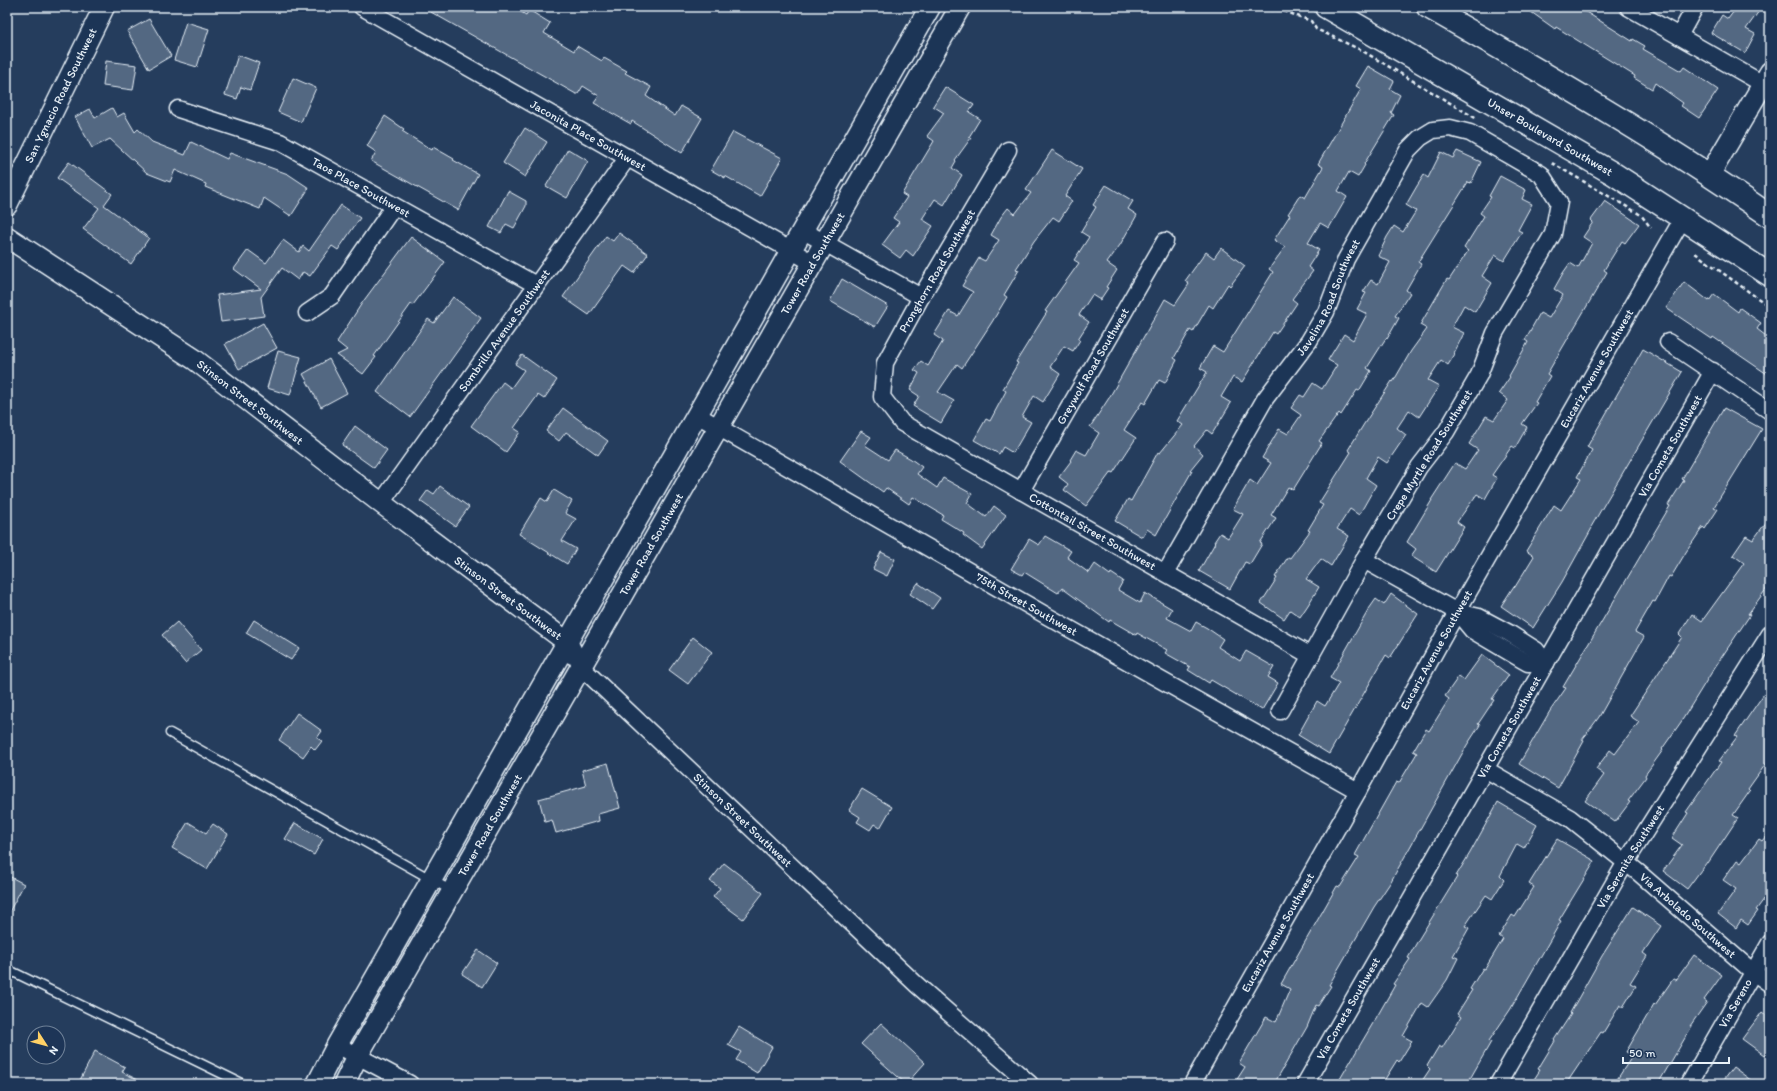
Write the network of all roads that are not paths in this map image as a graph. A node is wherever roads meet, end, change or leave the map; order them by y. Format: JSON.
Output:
{"nodes":[{"id":1,"x":104,"y":7,"type":"edge"},
{"id":2,"x":362,"y":7,"type":"edge"},
{"id":3,"x":930,"y":7,"type":"edge"},
{"id":4,"x":960,"y":7,"type":"edge"},
{"id":5,"x":1326,"y":7,"type":"edge"},
{"id":6,"x":1428,"y":7,"type":"edge"},
{"id":7,"x":1628,"y":7,"type":"edge"},
{"id":8,"x":1695,"y":7,"type":"edge"},
{"id":9,"x":1678,"y":36,"type":"junction"},
{"id":10,"x":1767,"y":78,"type":"edge"},
{"id":11,"x":178,"y":109,"type":"dead end"},
{"id":12,"x":1008,"y":150,"type":"dead end"},
{"id":13,"x":628,"y":157,"type":"junction"},
{"id":14,"x":1541,"y":174,"type":"joint"},
{"id":15,"x":1710,"y":174,"type":"junction"},
{"id":16,"x":7,"y":205,"type":"edge"},
{"id":17,"x":394,"y":206,"type":"junction"},
{"id":18,"x":1770,"y":216,"type":"edge"},
{"id":19,"x":1683,"y":218,"type":"junction"},
{"id":20,"x":802,"y":230,"type":"junction"},
{"id":21,"x":7,"y":237,"type":"edge"},
{"id":22,"x":1165,"y":241,"type":"dead end"},
{"id":23,"x":825,"y":244,"type":"junction"},
{"id":24,"x":790,"y":250,"type":"junction"},
{"id":25,"x":813,"y":263,"type":"junction"},
{"id":26,"x":1770,"y":275,"type":"edge"},
{"id":27,"x":536,"y":285,"type":"junction"},
{"id":28,"x":922,"y":297,"type":"junction"},
{"id":29,"x":307,"y":313,"type":"dead end"},
{"id":30,"x":1668,"y":342,"type":"dead end"},
{"id":31,"x":1713,"y":371,"type":"junction"},
{"id":32,"x":882,"y":397,"type":"joint"},
{"id":33,"x":1770,"y":411,"type":"edge"},
{"id":34,"x":697,"y":414,"type":"junction"},
{"id":35,"x":720,"y":427,"type":"junction"},
{"id":36,"x":1021,"y":491,"type":"junction"},
{"id":37,"x":381,"y":503,"type":"junction"},
{"id":38,"x":1364,"y":560,"type":"junction"},
{"id":39,"x":1166,"y":572,"type":"junction"},
{"id":40,"x":1457,"y":612,"type":"junction"},
{"id":41,"x":1770,"y":634,"type":"edge"},
{"id":42,"x":567,"y":642,"type":"junction"},
{"id":43,"x":1311,"y":656,"type":"junction"},
{"id":44,"x":1546,"y":663,"type":"junction"},
{"id":45,"x":580,"y":666,"type":"junction"},
{"id":46,"x":1280,"y":711,"type":"dead end"},
{"id":47,"x":170,"y":733,"type":"dead end"},
{"id":48,"x":1485,"y":769,"type":"junction"},
{"id":49,"x":1358,"y":791,"type":"junction"},
{"id":50,"x":1626,"y":862,"type":"junction"},
{"id":51,"x":432,"y":880,"type":"junction"},
{"id":52,"x":452,"y":891,"type":"junction"},
{"id":53,"x":1770,"y":943,"type":"edge"},
{"id":54,"x":7,"y":969,"type":"edge"},
{"id":55,"x":1753,"y":972,"type":"junction"},
{"id":56,"x":1770,"y":984,"type":"edge"},
{"id":57,"x":337,"y":1045,"type":"junction"},
{"id":58,"x":358,"y":1055,"type":"junction"},
{"id":59,"x":243,"y":1084,"type":"edge"},
{"id":60,"x":317,"y":1084,"type":"edge"},
{"id":61,"x":344,"y":1084,"type":"edge"},
{"id":62,"x":410,"y":1084,"type":"edge"},
{"id":63,"x":1030,"y":1084,"type":"edge"},
{"id":64,"x":1192,"y":1084,"type":"edge"},
{"id":65,"x":1305,"y":1084,"type":"edge"},
{"id":66,"x":1498,"y":1084,"type":"edge"},
{"id":67,"x":1689,"y":1084,"type":"edge"}],
"edges":[{"from":1,"to":16,"type":"street","name":"San Ygnacio Road Southwest"},
{"from":2,"to":13,"type":"street","name":"Jaconita Place Southwest"},
{"from":3,"to":20,"type":"street","name":"Tower Road Southwest"},
{"from":4,"to":23,"type":"street","name":"Tower Road Southwest"},
{"from":5,"to":19,"type":"main road","name":"Unser Boulevard Southwest"},
{"from":6,"to":15,"type":"main road"},
{"from":7,"to":9,"type":"street"},
{"from":8,"to":9,"type":"street"},
{"from":9,"to":10,"type":"street"},
{"from":10,"to":15,"type":"street"},
{"from":11,"to":17,"type":"street","name":"Taos Place Southwest"},
{"from":12,"to":28,"type":"street","name":"Pronghorn Road Southwest"},
{"from":13,"to":24,"type":"street","name":"Jaconita Place Southwest"},
{"from":13,"to":27,"type":"street","name":"Sombrillo Avenue Southwest"},
{"from":14,"to":38,"type":"street","name":"Crepe Myrtle Road Southwest"},
{"from":14,"to":39,"type":"street","name":"Javelina Road Southwest"},
{"from":15,"to":18,"type":"main road"},
{"from":17,"to":27,"type":"street","name":"Taos Place Southwest"},
{"from":17,"to":29,"type":"street"},
{"from":19,"to":26,"type":"main road","name":"Unser Boulevard Southwest"},
{"from":19,"to":40,"type":"street","name":"Eucariz Avenue Southwest"},
{"from":20,"to":23,"type":"street"},
{"from":20,"to":24,"type":"street","name":"Tower Road Southwest"},
{"from":21,"to":37,"type":"street","name":"Stinson Street Southwest"},
{"from":22,"to":36,"type":"street","name":"Greywolf Road Southwest"},
{"from":23,"to":25,"type":"street","name":"Tower Road Southwest"},
{"from":23,"to":28,"type":"street"},
{"from":24,"to":25,"type":"street","name":"Jaconita Place Southwest"},
{"from":24,"to":34,"type":"street","name":"Tower Road Southwest"},
{"from":25,"to":35,"type":"street","name":"Tower Road Southwest"},
{"from":27,"to":37,"type":"street","name":"Sombrillo Avenue Southwest"},
{"from":28,"to":32,"type":"street","name":"Pronghorn Road Southwest"},
{"from":30,"to":31,"type":"street"},
{"from":31,"to":33,"type":"street"},
{"from":31,"to":44,"type":"street","name":"Via Cometa Southwest"},
{"from":32,"to":36,"type":"street","name":"Cottontail Street Southwest"},
{"from":34,"to":35,"type":"street","name":"75th Street Southwest"},
{"from":34,"to":42,"type":"street","name":"Tower Road Southwest"},
{"from":35,"to":45,"type":"street","name":"Tower Road Southwest"},
{"from":35,"to":49,"type":"street","name":"75th Street Southwest"},
{"from":36,"to":39,"type":"street","name":"Cottontail Street Southwest"},
{"from":37,"to":42,"type":"street","name":"Stinson Street Southwest"},
{"from":38,"to":40,"type":"street"},
{"from":38,"to":43,"type":"street","name":"Crepe Myrtle Road Southwest"},
{"from":39,"to":43,"type":"street","name":"Cottontail Street Southwest"},
{"from":40,"to":44,"type":"street"},
{"from":40,"to":49,"type":"street","name":"Eucariz Avenue Southwest"},
{"from":41,"to":50,"type":"street","name":"Via Serenita Southwest"},
{"from":42,"to":45,"type":"street","name":"Stinson Street Southwest"},
{"from":42,"to":51,"type":"street","name":"Tower Road Southwest"},
{"from":43,"to":46,"type":"street","name":"Crepe Myrtle Road Southwest"},
{"from":44,"to":48,"type":"street","name":"Via Cometa Southwest"},
{"from":45,"to":52,"type":"street","name":"Tower Road Southwest"},
{"from":45,"to":63,"type":"street","name":"Stinson Street Southwest"},
{"from":47,"to":51,"type":"lane"},
{"from":48,"to":50,"type":"street","name":"Via Arbolado Southwest"},
{"from":48,"to":65,"type":"street","name":"Via Cometa Southwest"},
{"from":49,"to":64,"type":"street","name":"Eucariz Avenue Southwest"},
{"from":50,"to":55,"type":"street","name":"Via Arbolado Southwest"},
{"from":50,"to":66,"type":"street","name":"Via Serenita Southwest"},
{"from":51,"to":52,"type":"lane"},
{"from":51,"to":57,"type":"street","name":"Tower Road Southwest"},
{"from":52,"to":58,"type":"street","name":"Tower Road Southwest"},
{"from":53,"to":55,"type":"street","name":"Via Sereno"},
{"from":54,"to":59,"type":"lane"},
{"from":55,"to":56,"type":"street","name":"Via Arbolado Southwest"},
{"from":55,"to":67,"type":"street","name":"Via Sereno"},
{"from":57,"to":58,"type":"street"},
{"from":57,"to":60,"type":"street","name":"Tower Road Southwest"},
{"from":58,"to":61,"type":"street","name":"Tower Road Southwest"},
{"from":58,"to":62,"type":"street"}]}
